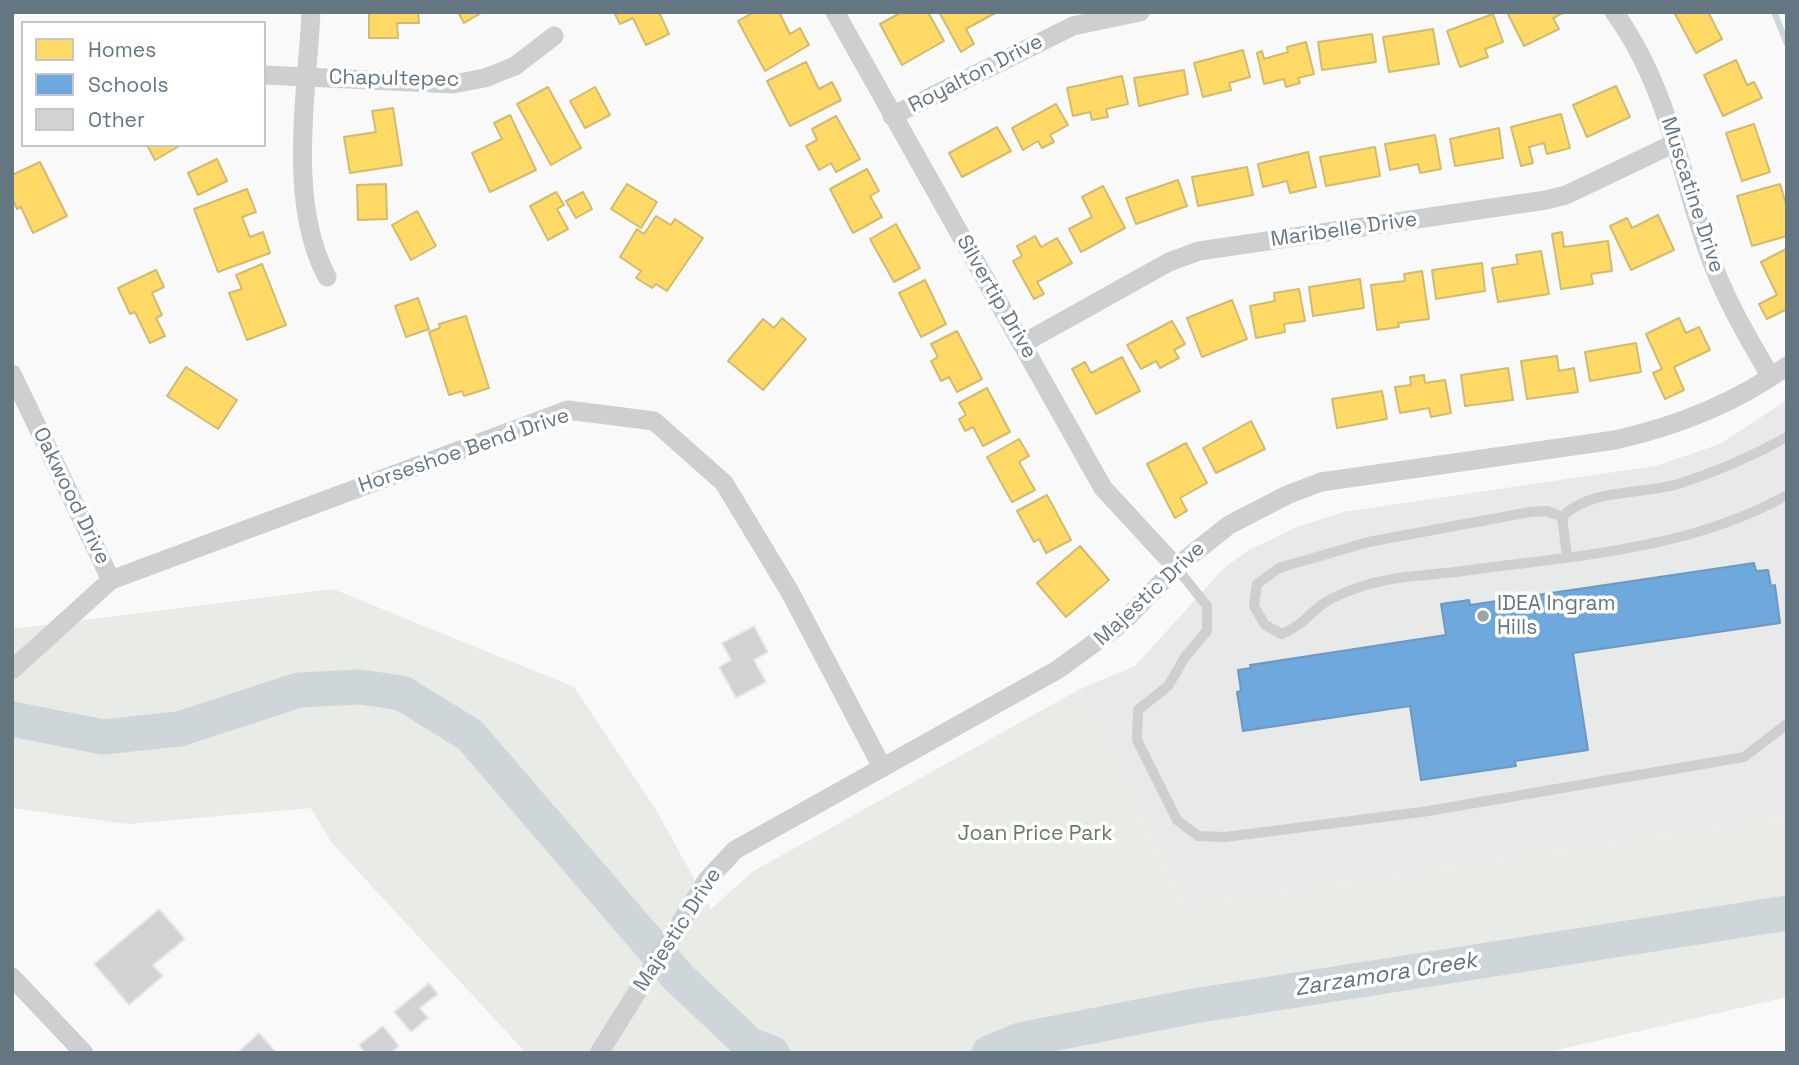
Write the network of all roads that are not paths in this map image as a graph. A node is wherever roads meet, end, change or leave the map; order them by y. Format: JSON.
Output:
{"nodes":[{"id":1,"x":310,"y":12,"type":"edge"},
{"id":2,"x":835,"y":12,"type":"edge"},
{"id":3,"x":1140,"y":12,"type":"edge"},
{"id":4,"x":1614,"y":12,"type":"edge"},
{"id":5,"x":554,"y":36,"type":"dead end"},
{"id":6,"x":266,"y":75,"type":"edge"},
{"id":7,"x":307,"y":77,"type":"junction"},
{"id":8,"x":892,"y":116,"type":"junction"},
{"id":9,"x":1675,"y":143,"type":"junction"},
{"id":10,"x":327,"y":277,"type":"dead end"},
{"id":11,"x":1022,"y":344,"type":"junction"},
{"id":12,"x":1779,"y":371,"type":"edge"},
{"id":13,"x":12,"y":374,"type":"edge"},
{"id":14,"x":1787,"y":437,"type":"edge"},
{"id":15,"x":1787,"y":495,"type":"edge"},
{"id":16,"x":1562,"y":517,"type":"junction"},
{"id":17,"x":1567,"y":556,"type":"junction"},
{"id":18,"x":1176,"y":567,"type":"junction"},
{"id":19,"x":111,"y":580,"type":"junction"},
{"id":20,"x":18,"y":665,"type":"edge"},
{"id":21,"x":1787,"y":724,"type":"edge"},
{"id":22,"x":882,"y":767,"type":"junction"},
{"id":23,"x":12,"y":976,"type":"edge"},
{"id":24,"x":84,"y":1053,"type":"edge"},
{"id":25,"x":599,"y":1053,"type":"edge"}],
"edges":[{"from":1,"to":7,"type":"street"},
{"from":2,"to":8,"type":"street","name":"Silvertip Drive"},
{"from":3,"to":8,"type":"street","name":"Royalton Drive"},
{"from":4,"to":9,"type":"street","name":"Muscatine Drive"},
{"from":5,"to":7,"type":"street","name":"Chapultepec"},
{"from":6,"to":7,"type":"street","name":"Chapultepec"},
{"from":7,"to":10,"type":"street"},
{"from":8,"to":11,"type":"street","name":"Silvertip Drive"},
{"from":9,"to":11,"type":"street","name":"Maribelle Drive"},
{"from":9,"to":12,"type":"street","name":"Muscatine Drive"},
{"from":11,"to":18,"type":"street","name":"Silvertip Drive"},
{"from":12,"to":18,"type":"street","name":"Majestic Drive"},
{"from":13,"to":19,"type":"street","name":"Oakwood Drive"},
{"from":14,"to":16,"type":"lane"},
{"from":15,"to":17,"type":"lane"},
{"from":16,"to":17,"type":"lane"},
{"from":16,"to":17,"type":"lane"},
{"from":18,"to":21,"type":"lane"},
{"from":18,"to":22,"type":"street","name":"Majestic Drive"},
{"from":19,"to":20,"type":"street"},
{"from":19,"to":22,"type":"street","name":"Horseshoe Bend Drive"},
{"from":22,"to":25,"type":"street","name":"Majestic Drive"},
{"from":23,"to":24,"type":"street"}]}
